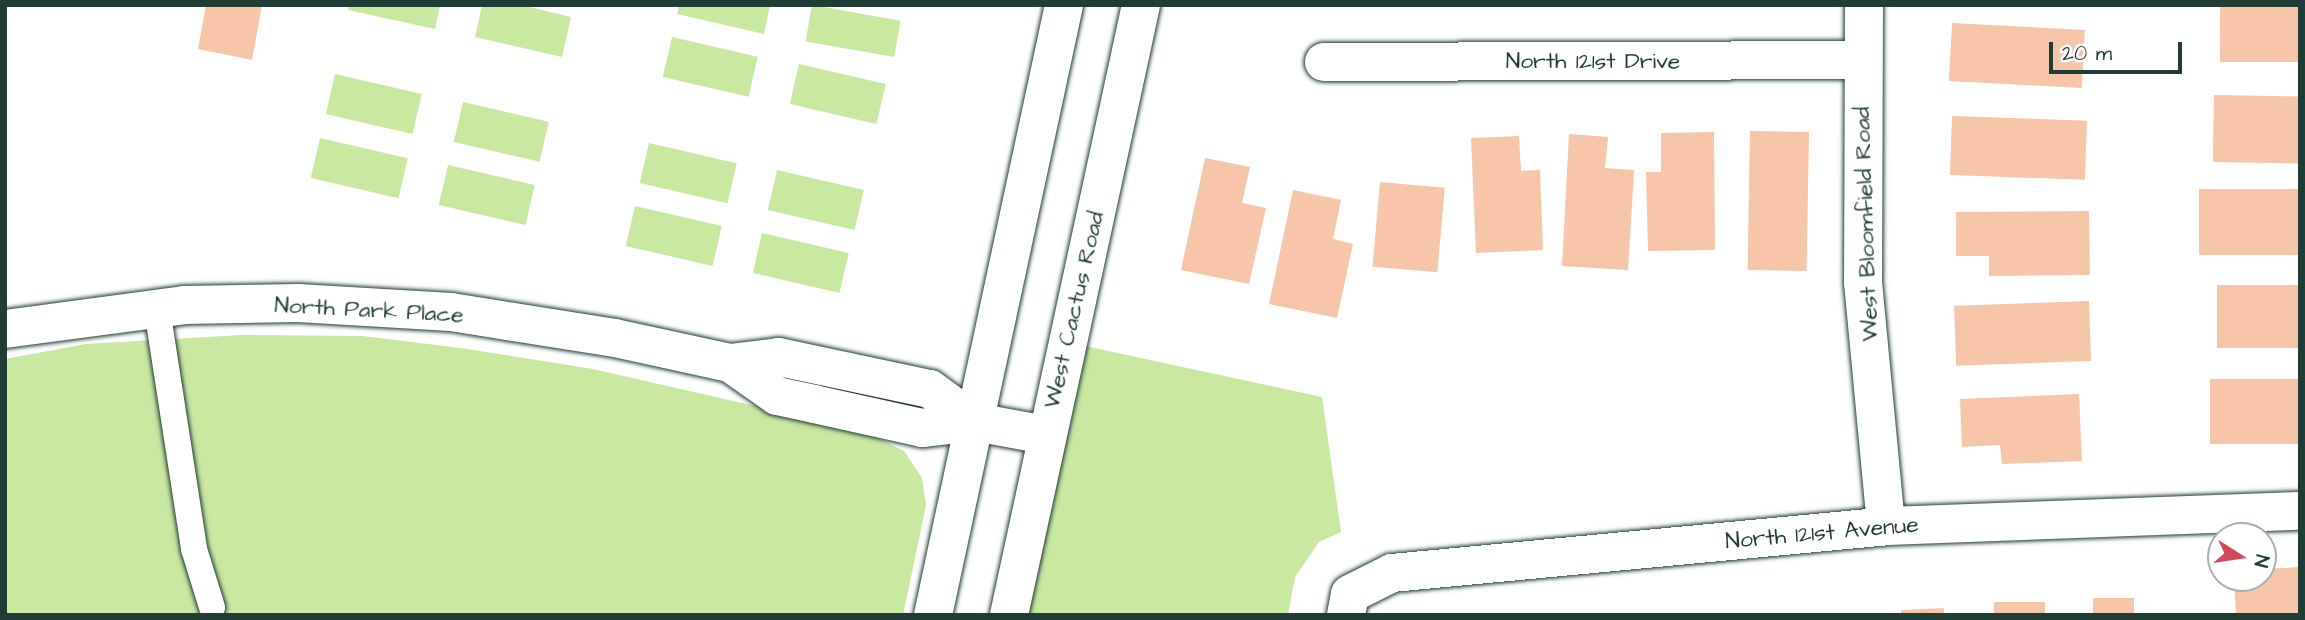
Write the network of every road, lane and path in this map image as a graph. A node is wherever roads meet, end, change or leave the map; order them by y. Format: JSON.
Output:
{"nodes":[{"id":1,"x":1065,"y":5,"type":"edge"},
{"id":2,"x":1141,"y":5,"type":"edge"},
{"id":3,"x":1864,"y":5,"type":"edge"},
{"id":4,"x":1862,"y":60,"type":"junction"},
{"id":5,"x":1324,"y":62,"type":"dead end"},
{"id":6,"x":157,"y":309,"type":"junction"},
{"id":7,"x":5,"y":330,"type":"edge"},
{"id":8,"x":975,"y":422,"type":"junction"},
{"id":9,"x":1046,"y":435,"type":"junction"},
{"id":10,"x":2300,"y":511,"type":"edge"},
{"id":11,"x":1886,"y":526,"type":"junction"},
{"id":12,"x":1348,"y":604,"type":"edge"},
{"id":13,"x":212,"y":607,"type":"dead end"},
{"id":14,"x":933,"y":615,"type":"edge"},
{"id":15,"x":1009,"y":615,"type":"edge"}],
"edges":[{"from":1,"to":8,"type":"street"},
{"from":2,"to":9,"type":"street","name":"West Cactus Road"},
{"from":3,"to":4,"type":"street","name":"West Bloomfield Road"},
{"from":4,"to":5,"type":"street","name":"North 121st Drive"},
{"from":4,"to":11,"type":"street","name":"West Bloomfield Road"},
{"from":6,"to":7,"type":"street","name":"North Park Place"},
{"from":6,"to":8,"type":"street","name":"North Park Place"},
{"from":6,"to":13,"type":"lane"},
{"from":8,"to":9,"type":"street","name":"North Park Place"},
{"from":8,"to":14,"type":"street"},
{"from":9,"to":15,"type":"street","name":"West Cactus Road"},
{"from":10,"to":11,"type":"street","name":"North 121st Avenue"},
{"from":11,"to":12,"type":"street","name":"North 121st Avenue"}]}
